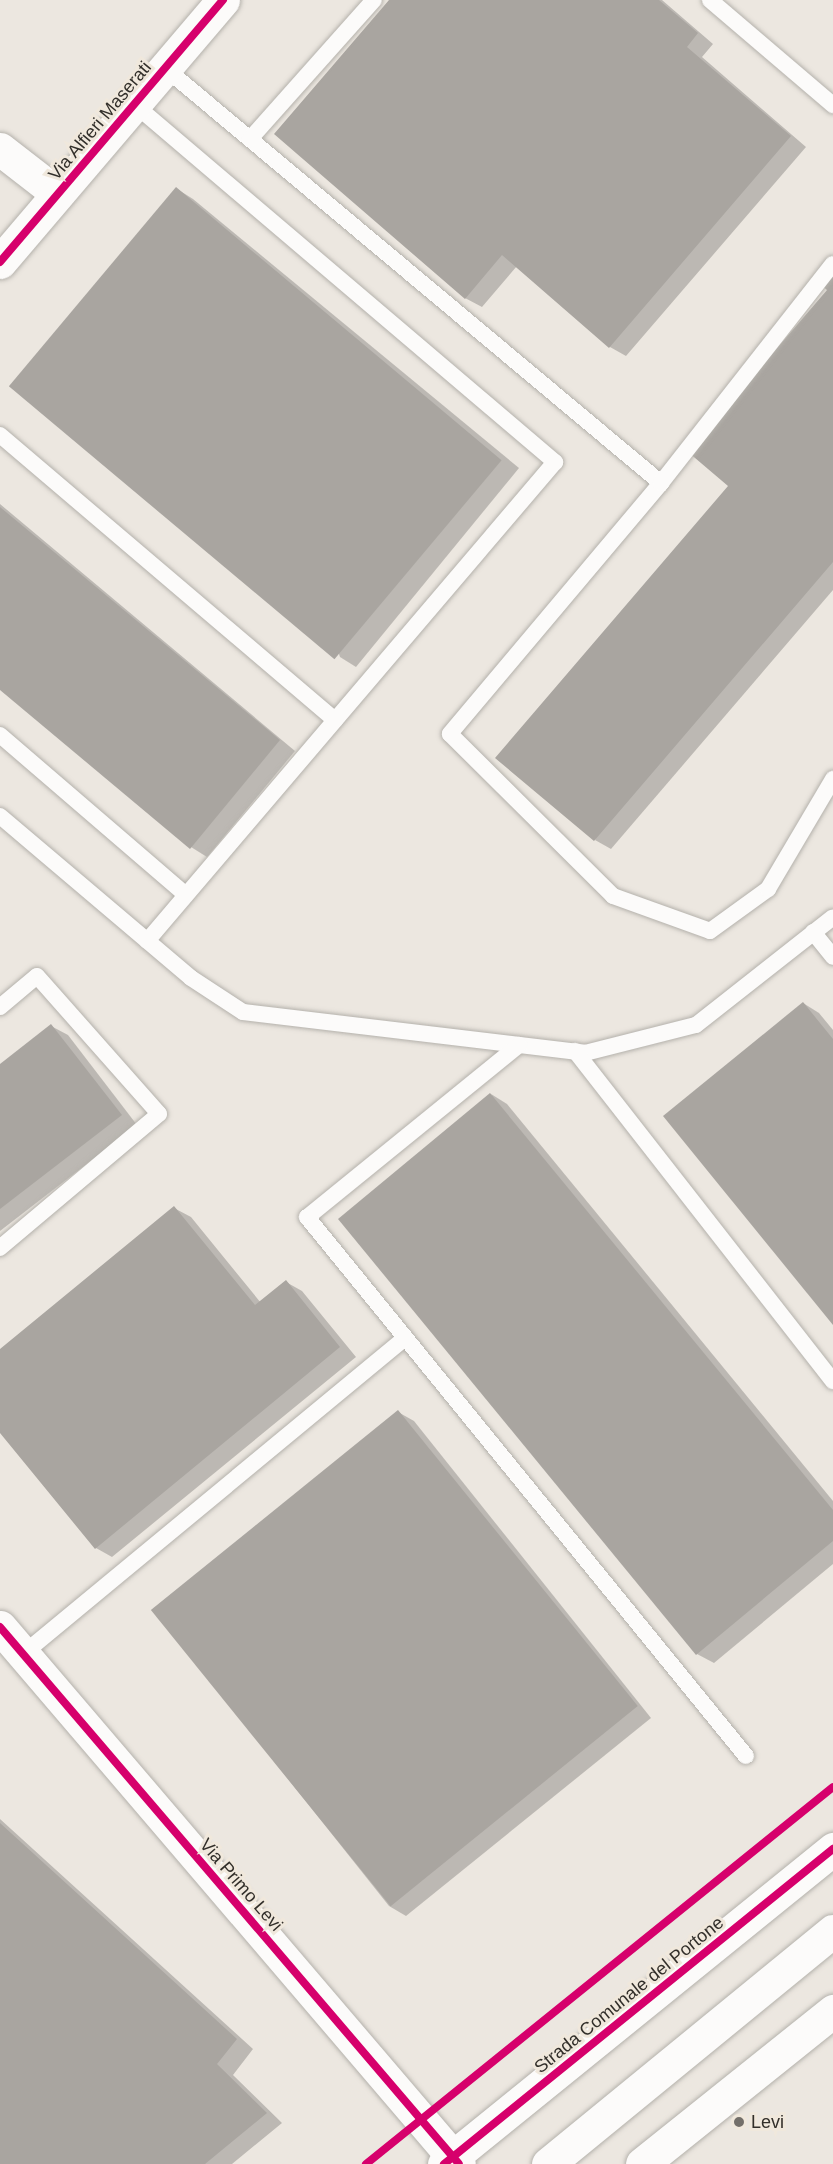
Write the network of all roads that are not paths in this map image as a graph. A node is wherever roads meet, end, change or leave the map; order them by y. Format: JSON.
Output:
{"nodes":[{"id":1,"x":223,"y":0,"type":"edge"},
{"id":2,"x":374,"y":0,"type":"edge"},
{"id":3,"x":710,"y":0,"type":"edge"},
{"id":4,"x":165,"y":68,"type":"junction"},
{"id":5,"x":134,"y":104,"type":"junction"},
{"id":6,"x":833,"y":105,"type":"edge"},
{"id":7,"x":250,"y":139,"type":"junction"},
{"id":8,"x":0,"y":150,"type":"edge"},
{"id":9,"x":58,"y":194,"type":"junction"},
{"id":10,"x":0,"y":262,"type":"edge"},
{"id":11,"x":833,"y":264,"type":"edge"},
{"id":12,"x":0,"y":435,"type":"edge"},
{"id":13,"x":661,"y":483,"type":"junction"},
{"id":14,"x":335,"y":720,"type":"junction"},
{"id":15,"x":0,"y":735,"type":"edge"},
{"id":16,"x":833,"y":779,"type":"edge"},
{"id":17,"x":0,"y":816,"type":"edge"},
{"id":18,"x":186,"y":895,"type":"junction"},
{"id":19,"x":833,"y":917,"type":"edge"},
{"id":20,"x":813,"y":932,"type":"junction"},
{"id":21,"x":147,"y":941,"type":"junction"},
{"id":22,"x":833,"y":957,"type":"edge"},
{"id":23,"x":0,"y":1007,"type":"edge"},
{"id":24,"x":519,"y":1045,"type":"junction"},
{"id":25,"x":575,"y":1051,"type":"junction"},
{"id":26,"x":0,"y":1248,"type":"edge"},
{"id":27,"x":405,"y":1338,"type":"junction"},
{"id":28,"x":833,"y":1381,"type":"edge"},
{"id":29,"x":0,"y":1627,"type":"edge"},
{"id":30,"x":23,"y":1654,"type":"junction"},
{"id":31,"x":746,"y":1756,"type":"dead end"},
{"id":32,"x":833,"y":1849,"type":"edge"},
{"id":33,"x":833,"y":1931,"type":"edge"},
{"id":34,"x":833,"y":2012,"type":"edge"},
{"id":35,"x":452,"y":2162,"type":"edge"},
{"id":36,"x":548,"y":2164,"type":"edge"},
{"id":37,"x":642,"y":2164,"type":"edge"}],
"edges":[{"from":1,"to":4,"type":"street","name":"Via Alfieri Maserati"},
{"from":2,"to":7,"type":"lane"},
{"from":3,"to":6,"type":"lane"},
{"from":4,"to":5,"type":"street","name":"Via Alfieri Maserati"},
{"from":4,"to":7,"type":"lane"},
{"from":5,"to":9,"type":"street","name":"Via Alfieri Maserati"},
{"from":5,"to":14,"type":"lane"},
{"from":7,"to":13,"type":"lane"},
{"from":8,"to":9,"type":"street"},
{"from":9,"to":10,"type":"street","name":"Via Alfieri Maserati"},
{"from":11,"to":13,"type":"lane"},
{"from":12,"to":14,"type":"lane"},
{"from":13,"to":16,"type":"lane"},
{"from":14,"to":18,"type":"lane"},
{"from":15,"to":18,"type":"lane"},
{"from":17,"to":21,"type":"lane"},
{"from":18,"to":21,"type":"lane"},
{"from":19,"to":20,"type":"lane"},
{"from":20,"to":22,"type":"lane"},
{"from":20,"to":25,"type":"lane"},
{"from":21,"to":24,"type":"lane"},
{"from":23,"to":26,"type":"lane"},
{"from":24,"to":25,"type":"lane"},
{"from":24,"to":27,"type":"lane"},
{"from":25,"to":28,"type":"lane"},
{"from":27,"to":30,"type":"lane"},
{"from":27,"to":31,"type":"lane"},
{"from":29,"to":30,"type":"street","name":"Via Primo Levi"},
{"from":30,"to":35,"type":"street","name":"Via Primo Levi"},
{"from":32,"to":35,"type":"street","name":"Strada Comunale del Portone"},
{"from":33,"to":36,"type":"street"},
{"from":34,"to":37,"type":"street"}]}
